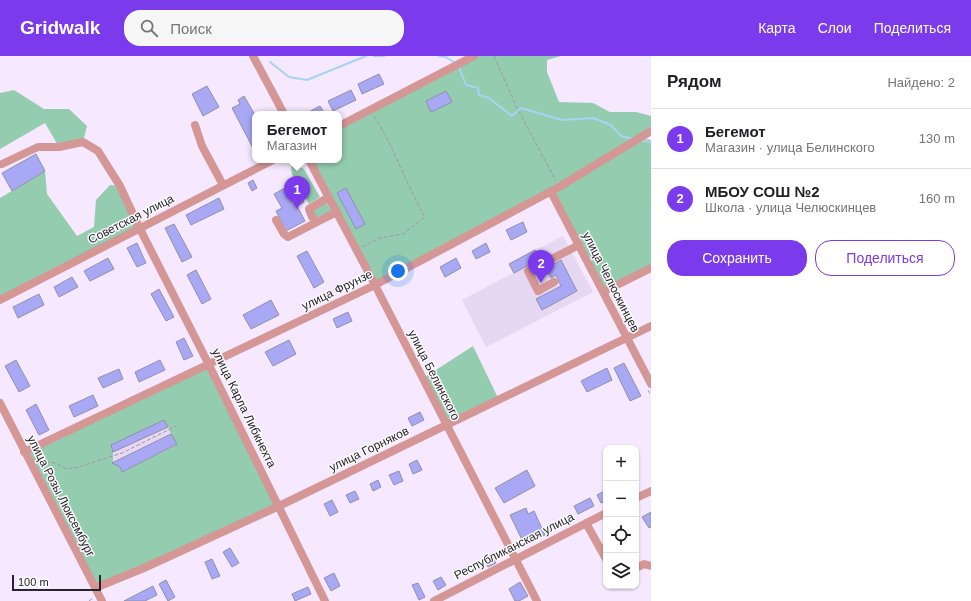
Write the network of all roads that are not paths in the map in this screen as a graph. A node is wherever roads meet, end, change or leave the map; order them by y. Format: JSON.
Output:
{"nodes":[{"id":1,"x":253,"y":56,"type":"edge"},
{"id":2,"x":474,"y":56,"type":"edge"},
{"id":3,"x":282,"y":111,"type":"edge"},
{"id":4,"x":342,"y":124,"type":"edge"},
{"id":5,"x":195,"y":125,"type":"dead end"},
{"id":6,"x":651,"y":131,"type":"edge"},
{"id":7,"x":267,"y":163,"type":"edge"},
{"id":8,"x":311,"y":163,"type":"edge"},
{"id":9,"x":2,"y":164,"type":"dead end"},
{"id":10,"x":223,"y":185,"type":"junction"},
{"id":11,"x":551,"y":192,"type":"junction"},
{"id":12,"x":328,"y":197,"type":"junction"},
{"id":13,"x":337,"y":212,"type":"junction"},
{"id":14,"x":276,"y":220,"type":"dead end"},
{"id":15,"x":318,"y":222,"type":"junction"},
{"id":16,"x":139,"y":227,"type":"junction"},
{"id":17,"x":578,"y":245,"type":"junction"},
{"id":18,"x":651,"y":268,"type":"edge"},
{"id":19,"x":554,"y":282,"type":"dead end"},
{"id":20,"x":375,"y":285,"type":"junction"},
{"id":21,"x":603,"y":292,"type":"junction"},
{"id":22,"x":0,"y":300,"type":"edge"},
{"id":23,"x":651,"y":326,"type":"edge"},
{"id":24,"x":626,"y":338,"type":"junction"},
{"id":25,"x":209,"y":365,"type":"junction"},
{"id":26,"x":651,"y":384,"type":"edge"},
{"id":27,"x":0,"y":403,"type":"edge"},
{"id":28,"x":446,"y":426,"type":"junction"},
{"id":29,"x":24,"y":452,"type":"junction"},
{"id":30,"x":651,"y":491,"type":"edge"},
{"id":31,"x":639,"y":497,"type":"edge"},
{"id":32,"x":279,"y":506,"type":"junction"},
{"id":33,"x":603,"y":514,"type":"edge"},
{"id":34,"x":586,"y":523,"type":"junction"},
{"id":35,"x":603,"y":554,"type":"edge"},
{"id":36,"x":514,"y":559,"type":"junction"},
{"id":37,"x":639,"y":566,"type":"edge"},
{"id":38,"x":651,"y":566,"type":"edge"},
{"id":39,"x":95,"y":588,"type":"junction"},
{"id":40,"x":102,"y":601,"type":"edge"},
{"id":41,"x":325,"y":601,"type":"edge"},
{"id":42,"x":434,"y":601,"type":"edge"},
{"id":43,"x":537,"y":601,"type":"edge"}],
"edges":[{"from":1,"to":3,"type":"street"},
{"from":2,"to":4,"type":"street"},
{"from":5,"to":10,"type":"street"},
{"from":6,"to":11,"type":"street","name":"улица Фрунзе"},
{"from":7,"to":10,"type":"street","name":"Советская улица"},
{"from":8,"to":12,"type":"street","name":"улица Белинского"},
{"from":9,"to":16,"type":"street","name":"улица Карла Либкнехта"},
{"from":10,"to":16,"type":"street","name":"Советская улица"},
{"from":11,"to":17,"type":"street","name":"улица Челюскинцев"},
{"from":11,"to":20,"type":"street","name":"улица Фрунзе"},
{"from":12,"to":13,"type":"street","name":"улица Белинского"},
{"from":12,"to":15,"type":"street"},
{"from":13,"to":15,"type":"street"},
{"from":13,"to":20,"type":"street","name":"улица Белинского"},
{"from":14,"to":15,"type":"street"},
{"from":16,"to":22,"type":"street","name":"Советская улица"},
{"from":16,"to":25,"type":"street","name":"улица Карла Либкнехта"},
{"from":17,"to":19,"type":"street"},
{"from":17,"to":21,"type":"street","name":"улица Челюскинцев"},
{"from":18,"to":21,"type":"street"},
{"from":20,"to":25,"type":"street","name":"улица Фрунзе"},
{"from":20,"to":28,"type":"street","name":"улица Белинского"},
{"from":21,"to":24,"type":"street","name":"улица Челюскинцев"},
{"from":23,"to":24,"type":"street","name":"улица Горняков"},
{"from":24,"to":26,"type":"street","name":"улица Челюскинцев"},
{"from":24,"to":28,"type":"street","name":"улица Горняков"},
{"from":25,"to":29,"type":"street","name":"улица Фрунзе"},
{"from":25,"to":32,"type":"street","name":"улица Карла Либкнехта"},
{"from":27,"to":29,"type":"street","name":"улица Розы Люксембург"},
{"from":28,"to":32,"type":"street","name":"улица Горняков"},
{"from":28,"to":36,"type":"street","name":"улица Белинского"},
{"from":29,"to":39,"type":"street","name":"улица Розы Люксембург"},
{"from":30,"to":31,"type":"street"},
{"from":32,"to":39,"type":"street","name":"улица Горняков"},
{"from":32,"to":41,"type":"street","name":"улица Карла Либкнехта"},
{"from":33,"to":34,"type":"street","name":"Республиканская улица"},
{"from":34,"to":35,"type":"street"},
{"from":34,"to":36,"type":"street","name":"Республиканская улица"},
{"from":36,"to":42,"type":"street","name":"Республиканская улица"},
{"from":36,"to":43,"type":"street","name":"улица Белинского"},
{"from":37,"to":38,"type":"street"},
{"from":39,"to":40,"type":"street","name":"улица Розы Люксембург"}]}
